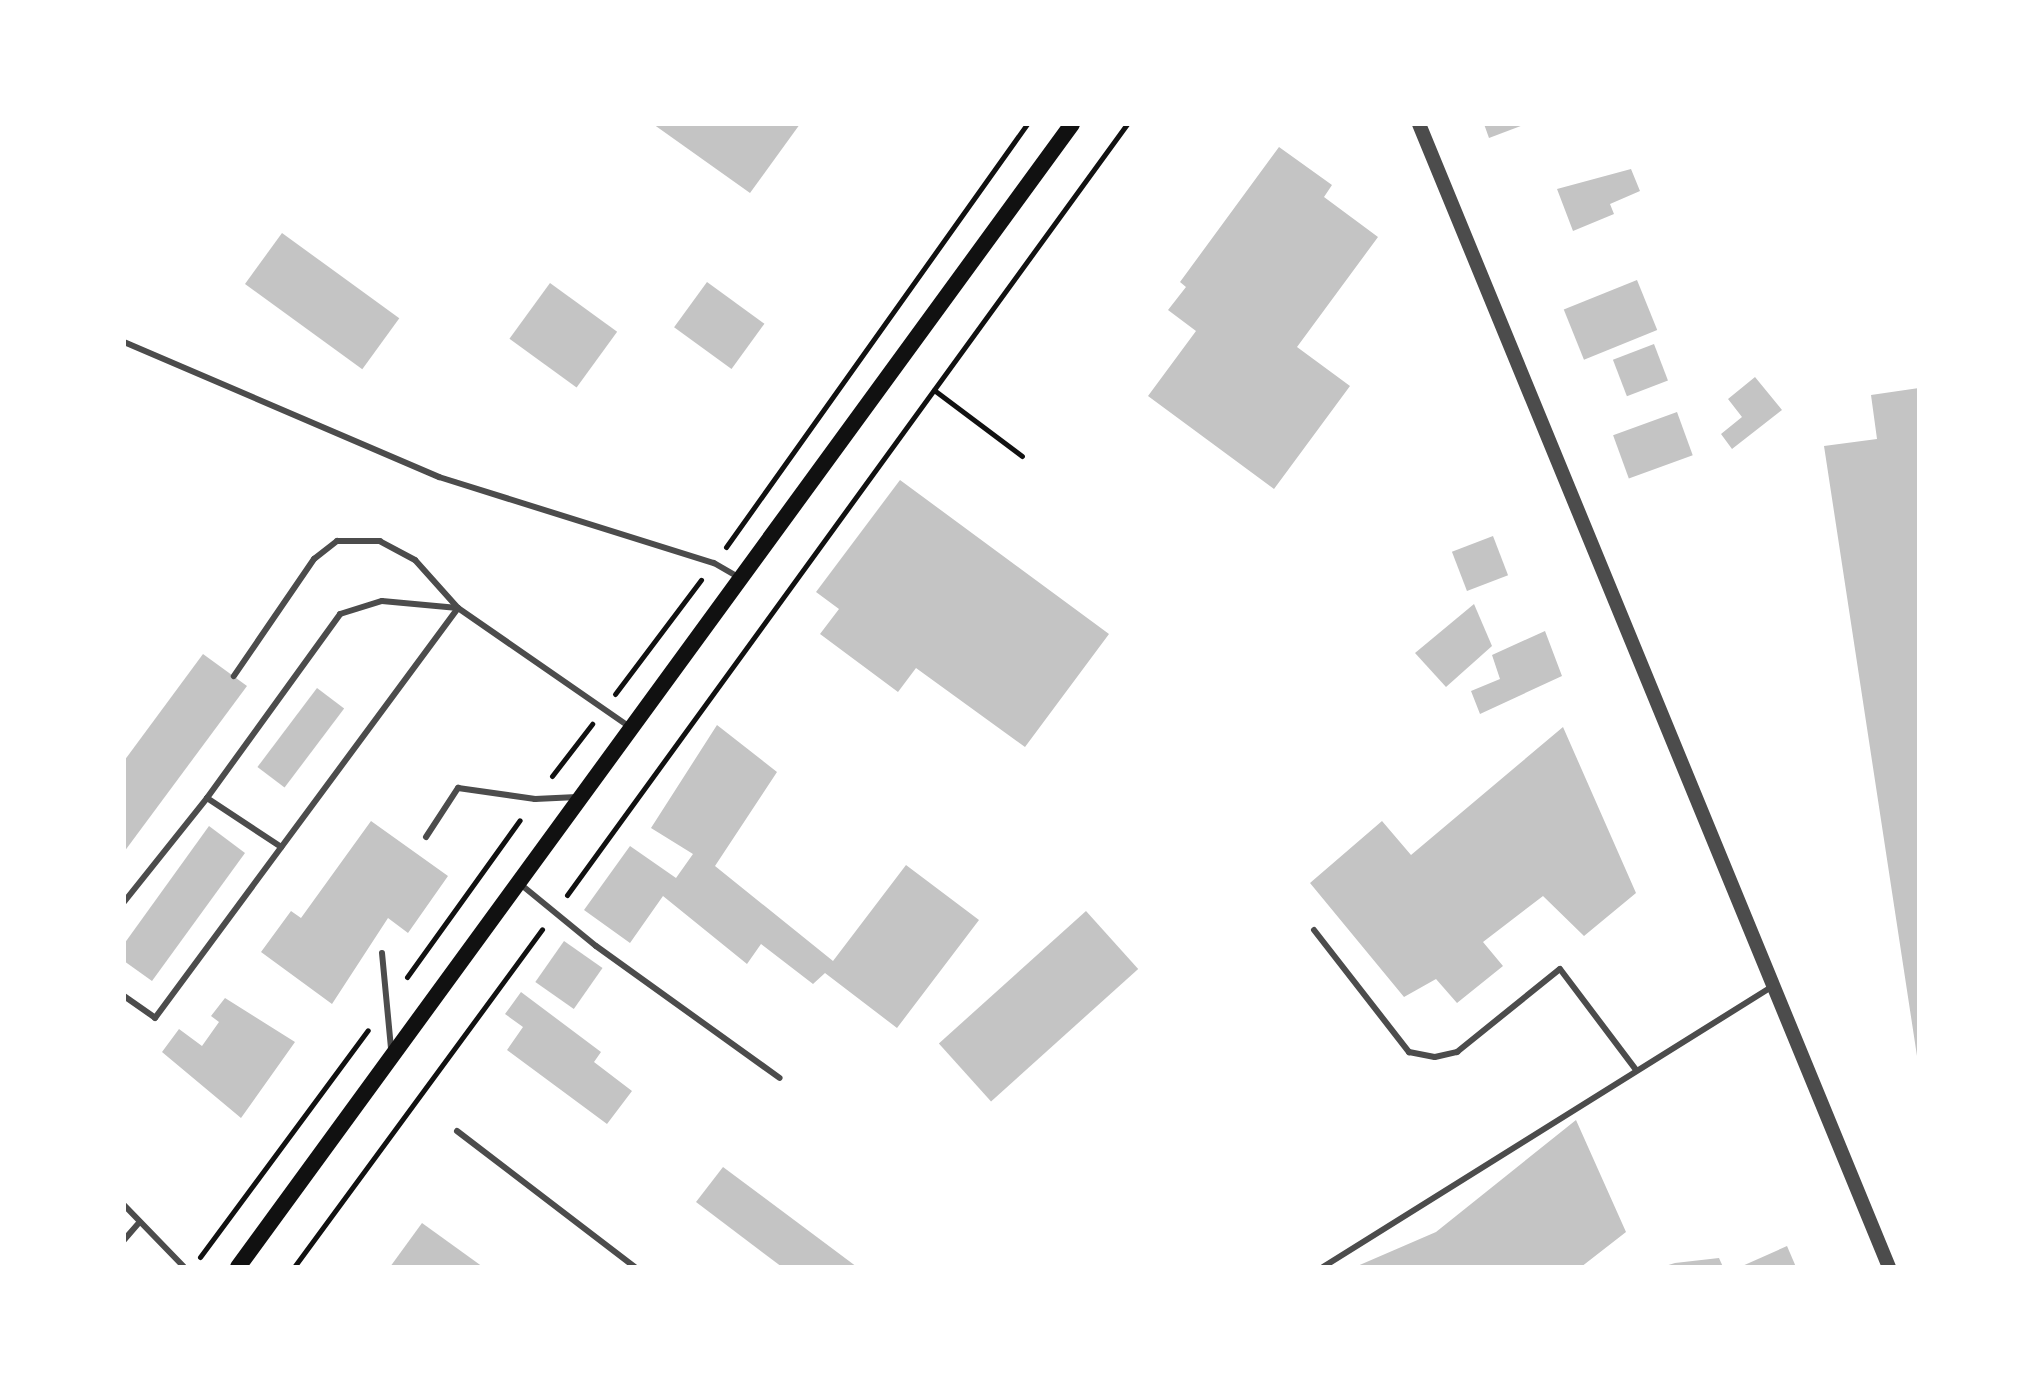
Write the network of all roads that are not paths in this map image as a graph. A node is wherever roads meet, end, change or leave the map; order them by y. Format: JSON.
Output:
{"nodes":[{"id":1,"x":1072,"y":124,"type":"edge"},
{"id":2,"x":1419,"y":124,"type":"edge"},
{"id":3,"x":124,"y":342,"type":"edge"},
{"id":4,"x":741,"y":579,"type":"junction"},
{"id":5,"x":458,"y":608,"type":"junction"},
{"id":6,"x":234,"y":676,"type":"dead end"},
{"id":7,"x":634,"y":730,"type":"junction"},
{"id":8,"x":584,"y":797,"type":"junction"},
{"id":9,"x":207,"y":798,"type":"junction"},
{"id":10,"x":426,"y":837,"type":"dead end"},
{"id":11,"x":281,"y":847,"type":"junction"},
{"id":12,"x":519,"y":883,"type":"junction"},
{"id":13,"x":124,"y":902,"type":"edge"},
{"id":14,"x":1314,"y":930,"type":"dead end"},
{"id":15,"x":382,"y":953,"type":"dead end"},
{"id":16,"x":1773,"y":986,"type":"junction"},
{"id":17,"x":124,"y":996,"type":"edge"},
{"id":18,"x":392,"y":1056,"type":"junction"},
{"id":19,"x":1636,"y":1070,"type":"junction"},
{"id":20,"x":780,"y":1078,"type":"dead end"},
{"id":21,"x":457,"y":1131,"type":"dead end"},
{"id":22,"x":124,"y":1205,"type":"edge"},
{"id":23,"x":138,"y":1224,"type":"junction"},
{"id":24,"x":124,"y":1240,"type":"edge"},
{"id":25,"x":184,"y":1267,"type":"edge"},
{"id":26,"x":238,"y":1267,"type":"edge"},
{"id":27,"x":635,"y":1267,"type":"edge"},
{"id":28,"x":1323,"y":1267,"type":"edge"},
{"id":29,"x":1889,"y":1267,"type":"edge"}],
"edges":[{"from":1,"to":4,"type":"main road"},
{"from":2,"to":16,"type":"street"},
{"from":3,"to":4,"type":"lane"},
{"from":4,"to":7,"type":"main road"},
{"from":5,"to":6,"type":"lane"},
{"from":5,"to":7,"type":"lane"},
{"from":5,"to":9,"type":"lane"},
{"from":5,"to":11,"type":"lane"},
{"from":7,"to":8,"type":"main road"},
{"from":8,"to":10,"type":"lane"},
{"from":8,"to":12,"type":"main road"},
{"from":9,"to":11,"type":"lane"},
{"from":9,"to":13,"type":"lane"},
{"from":11,"to":17,"type":"lane"},
{"from":12,"to":18,"type":"main road"},
{"from":12,"to":20,"type":"lane"},
{"from":14,"to":19,"type":"lane"},
{"from":15,"to":18,"type":"lane"},
{"from":16,"to":19,"type":"lane"},
{"from":16,"to":29,"type":"street"},
{"from":18,"to":26,"type":"main road"},
{"from":19,"to":28,"type":"lane"},
{"from":21,"to":27,"type":"lane"},
{"from":22,"to":23,"type":"lane"},
{"from":23,"to":24,"type":"lane"},
{"from":23,"to":25,"type":"lane"}]}
